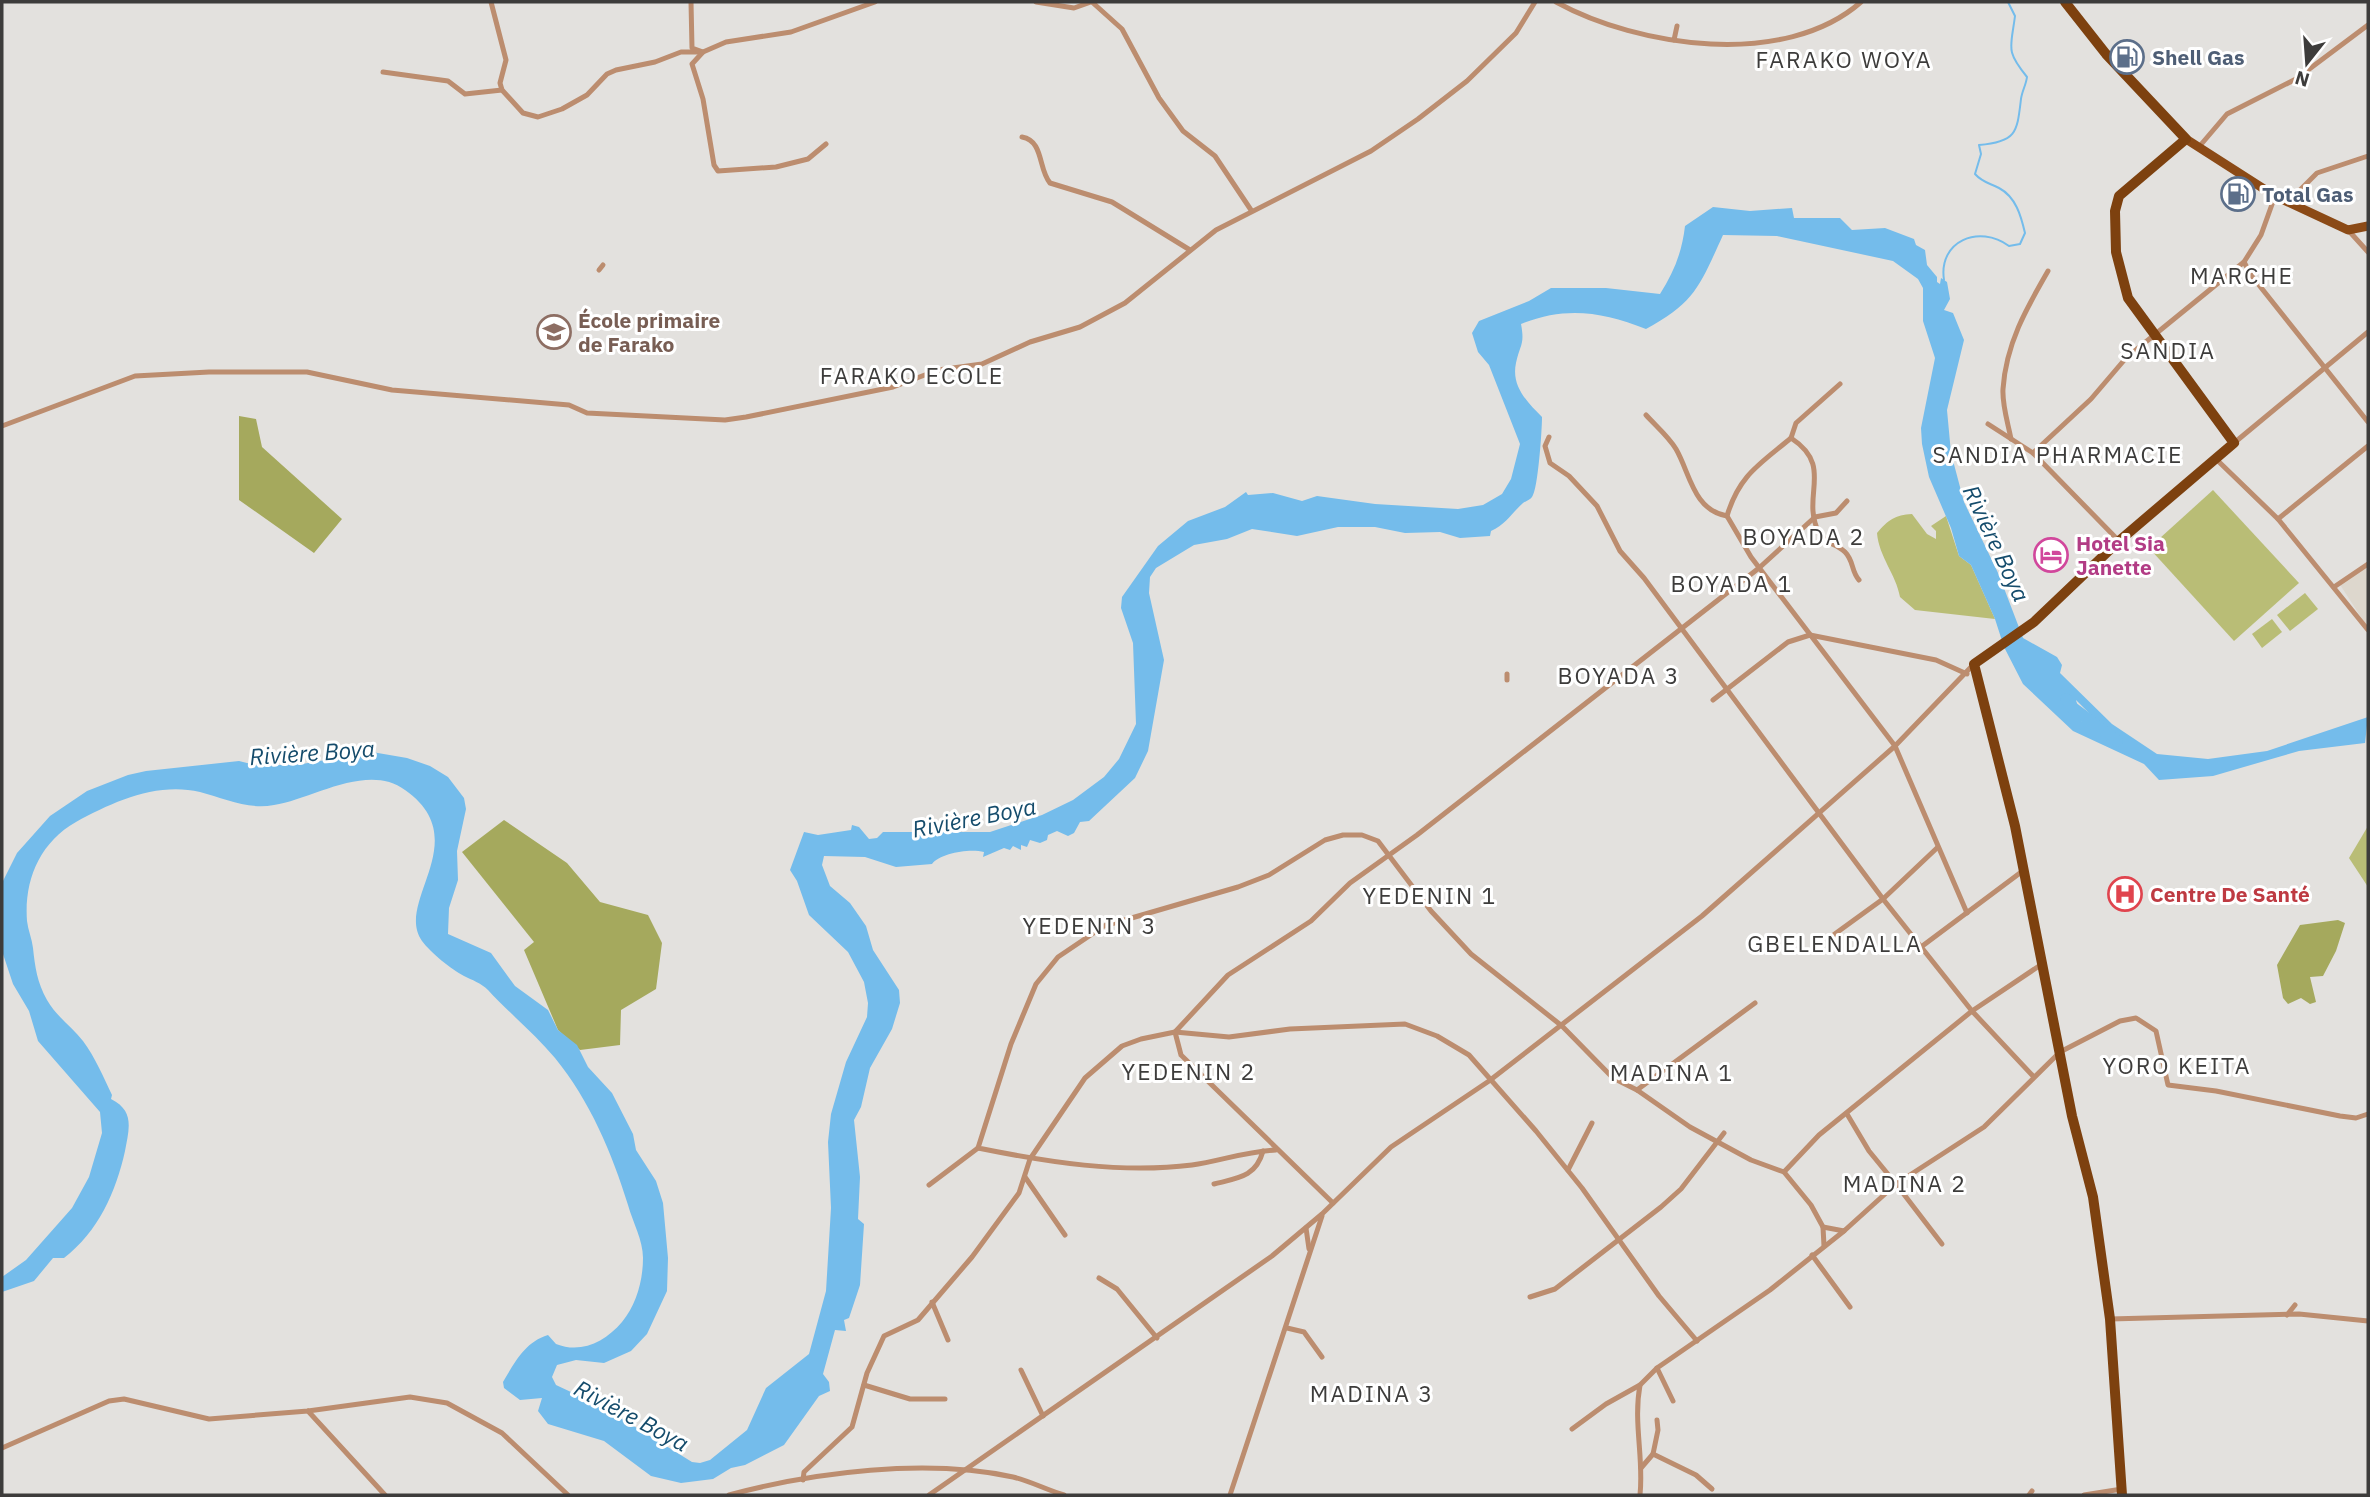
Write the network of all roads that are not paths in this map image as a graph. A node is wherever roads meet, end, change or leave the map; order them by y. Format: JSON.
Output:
{"nodes":[{"id":1,"x":491,"y":2,"type":"edge"},
{"id":2,"x":691,"y":2,"type":"edge"},
{"id":3,"x":875,"y":2,"type":"edge"},
{"id":4,"x":1036,"y":2,"type":"edge"},
{"id":5,"x":1091,"y":2,"type":"edge"},
{"id":6,"x":1535,"y":2,"type":"edge"},
{"id":7,"x":1556,"y":2,"type":"edge"},
{"id":8,"x":1861,"y":2,"type":"edge"},
{"id":9,"x":2065,"y":2,"type":"edge"},
{"id":10,"x":1073,"y":5,"type":"edge"},
{"id":11,"x":2368,"y":25,"type":"edge"},
{"id":12,"x":1677,"y":26,"type":"dead end"},
{"id":13,"x":1674,"y":40,"type":"junction"},
{"id":14,"x":703,"y":52,"type":"junction"},
{"id":15,"x":383,"y":72,"type":"dead end"},
{"id":16,"x":502,"y":90,"type":"junction"},
{"id":17,"x":1022,"y":138,"type":"dead end"},
{"id":18,"x":2186,"y":139,"type":"junction"},
{"id":19,"x":826,"y":144,"type":"dead end"},
{"id":20,"x":2198,"y":148,"type":"junction"},
{"id":21,"x":2368,"y":156,"type":"edge"},
{"id":22,"x":2274,"y":196,"type":"junction"},
{"id":23,"x":2288,"y":201,"type":"junction"},
{"id":24,"x":1251,"y":210,"type":"junction"},
{"id":25,"x":2368,"y":226,"type":"edge"},
{"id":26,"x":2348,"y":230,"type":"junction"},
{"id":27,"x":1190,"y":250,"type":"junction"},
{"id":28,"x":2368,"y":252,"type":"edge"},
{"id":29,"x":2244,"y":262,"type":"junction"},
{"id":30,"x":2049,"y":271,"type":"dead end"},
{"id":31,"x":2368,"y":332,"type":"edge"},
{"id":32,"x":2155,"y":335,"type":"junction"},
{"id":33,"x":2322,"y":368,"type":"junction"},
{"id":34,"x":1840,"y":384,"type":"dead end"},
{"id":35,"x":1647,"y":415,"type":"dead end"},
{"id":36,"x":2368,"y":422,"type":"edge"},
{"id":37,"x":1988,"y":424,"type":"dead end"},
{"id":38,"x":2,"y":426,"type":"edge"},
{"id":39,"x":1549,"y":437,"type":"dead end"},
{"id":40,"x":1791,"y":438,"type":"junction"},
{"id":41,"x":2011,"y":439,"type":"junction"},
{"id":42,"x":2234,"y":443,"type":"junction"},
{"id":43,"x":2368,"y":446,"type":"edge"},
{"id":44,"x":2032,"y":453,"type":"junction"},
{"id":45,"x":2216,"y":459,"type":"junction"},
{"id":46,"x":1847,"y":501,"type":"dead end"},
{"id":47,"x":1727,"y":516,"type":"junction"},
{"id":48,"x":1815,"y":517,"type":"junction"},
{"id":49,"x":2278,"y":519,"type":"junction"},
{"id":50,"x":2119,"y":541,"type":"junction"},
{"id":51,"x":2368,"y":564,"type":"edge"},
{"id":52,"x":1759,"y":568,"type":"junction"},
{"id":53,"x":1859,"y":580,"type":"dead end"},
{"id":54,"x":2334,"y":587,"type":"junction"},
{"id":55,"x":1680,"y":628,"type":"junction"},
{"id":56,"x":2368,"y":630,"type":"edge"},
{"id":57,"x":1811,"y":635,"type":"junction"},
{"id":58,"x":1974,"y":664,"type":"junction"},
{"id":59,"x":1967,"y":674,"type":"junction"},
{"id":60,"x":1725,"y":690,"type":"junction"},
{"id":61,"x":1713,"y":700,"type":"dead end"},
{"id":62,"x":1895,"y":746,"type":"junction"},
{"id":63,"x":1818,"y":812,"type":"junction"},
{"id":64,"x":1938,"y":846,"type":"junction"},
{"id":65,"x":1390,"y":853,"type":"junction"},
{"id":66,"x":2024,"y":870,"type":"junction"},
{"id":67,"x":1883,"y":899,"type":"junction"},
{"id":68,"x":1967,"y":913,"type":"junction"},
{"id":69,"x":1832,"y":936,"type":"dead end"},
{"id":70,"x":1922,"y":947,"type":"junction"},
{"id":71,"x":2042,"y":964,"type":"junction"},
{"id":72,"x":1755,"y":1003,"type":"dead end"},
{"id":73,"x":1972,"y":1011,"type":"junction"},
{"id":74,"x":1562,"y":1026,"type":"junction"},
{"id":75,"x":1175,"y":1032,"type":"junction"},
{"id":76,"x":2060,"y":1052,"type":"junction"},
{"id":77,"x":1497,"y":1075,"type":"junction"},
{"id":78,"x":2032,"y":1076,"type":"junction"},
{"id":79,"x":1489,"y":1081,"type":"junction"},
{"id":80,"x":1637,"y":1090,"type":"junction"},
{"id":81,"x":1501,"y":1093,"type":"junction"},
{"id":82,"x":1847,"y":1114,"type":"junction"},
{"id":83,"x":2368,"y":1114,"type":"edge"},
{"id":84,"x":1592,"y":1123,"type":"dead end"},
{"id":85,"x":1724,"y":1133,"type":"dead end"},
{"id":86,"x":1717,"y":1142,"type":"junction"},
{"id":87,"x":978,"y":1148,"type":"junction"},
{"id":88,"x":1276,"y":1150,"type":"junction"},
{"id":89,"x":1263,"y":1151,"type":"junction"},
{"id":90,"x":1030,"y":1158,"type":"junction"},
{"id":91,"x":1568,"y":1170,"type":"junction"},
{"id":92,"x":1784,"y":1172,"type":"junction"},
{"id":93,"x":1025,"y":1177,"type":"junction"},
{"id":94,"x":1214,"y":1184,"type":"dead end"},
{"id":95,"x":1896,"y":1184,"type":"junction"},
{"id":96,"x":929,"y":1185,"type":"dead end"},
{"id":97,"x":1333,"y":1203,"type":"junction"},
{"id":98,"x":1322,"y":1214,"type":"junction"},
{"id":99,"x":1823,"y":1227,"type":"junction"},
{"id":100,"x":1306,"y":1228,"type":"junction"},
{"id":101,"x":1844,"y":1231,"type":"junction"},
{"id":102,"x":1065,"y":1235,"type":"dead end"},
{"id":103,"x":1618,"y":1240,"type":"junction"},
{"id":104,"x":1942,"y":1244,"type":"dead end"},
{"id":105,"x":1824,"y":1246,"type":"junction"},
{"id":106,"x":1309,"y":1253,"type":"junction"},
{"id":107,"x":1812,"y":1255,"type":"junction"},
{"id":108,"x":1099,"y":1278,"type":"dead end"},
{"id":109,"x":1530,"y":1297,"type":"dead end"},
{"id":110,"x":932,"y":1302,"type":"junction"},
{"id":111,"x":2295,"y":1306,"type":"dead end"},
{"id":112,"x":1850,"y":1307,"type":"dead end"},
{"id":113,"x":2287,"y":1315,"type":"junction"},
{"id":114,"x":2110,"y":1319,"type":"junction"},
{"id":115,"x":2368,"y":1321,"type":"edge"},
{"id":116,"x":1287,"y":1328,"type":"junction"},
{"id":117,"x":1157,"y":1338,"type":"junction"},
{"id":118,"x":948,"y":1340,"type":"dead end"},
{"id":119,"x":1698,"y":1341,"type":"junction"},
{"id":120,"x":1322,"y":1357,"type":"dead end"},
{"id":121,"x":1657,"y":1368,"type":"junction"},
{"id":122,"x":1021,"y":1370,"type":"dead end"},
{"id":123,"x":864,"y":1385,"type":"junction"},
{"id":124,"x":1640,"y":1385,"type":"junction"},
{"id":125,"x":945,"y":1399,"type":"dead end"},
{"id":126,"x":1672,"y":1401,"type":"dead end"},
{"id":127,"x":308,"y":1411,"type":"junction"},
{"id":128,"x":1043,"y":1416,"type":"junction"},
{"id":129,"x":1657,"y":1420,"type":"dead end"},
{"id":130,"x":1572,"y":1429,"type":"dead end"},
{"id":131,"x":2,"y":1448,"type":"edge"},
{"id":132,"x":1653,"y":1454,"type":"junction"},
{"id":133,"x":1641,"y":1468,"type":"junction"},
{"id":134,"x":968,"y":1470,"type":"junction"},
{"id":135,"x":803,"y":1480,"type":"junction"},
{"id":136,"x":765,"y":1486,"type":"junction"},
{"id":137,"x":1712,"y":1489,"type":"dead end"},
{"id":138,"x":2122,"y":1492,"type":"edge"},
{"id":139,"x":385,"y":1495,"type":"edge"},
{"id":140,"x":568,"y":1495,"type":"edge"},
{"id":141,"x":729,"y":1495,"type":"edge"},
{"id":142,"x":768,"y":1495,"type":"edge"},
{"id":143,"x":929,"y":1495,"type":"edge"},
{"id":144,"x":1064,"y":1495,"type":"edge"},
{"id":145,"x":1230,"y":1495,"type":"edge"},
{"id":146,"x":1640,"y":1495,"type":"edge"},
{"id":147,"x":2084,"y":1495,"type":"edge"}],
"edges":[{"from":1,"to":16,"type":"street"},
{"from":2,"to":14,"type":"street"},
{"from":3,"to":14,"type":"street"},
{"from":4,"to":10,"type":"street"},
{"from":5,"to":10,"type":"street"},
{"from":5,"to":24,"type":"street"},
{"from":6,"to":24,"type":"street"},
{"from":7,"to":13,"type":"street"},
{"from":8,"to":13,"type":"street"},
{"from":9,"to":18,"type":"highway"},
{"from":11,"to":20,"type":"street"},
{"from":12,"to":13,"type":"street"},
{"from":14,"to":16,"type":"street"},
{"from":14,"to":19,"type":"street"},
{"from":15,"to":16,"type":"street"},
{"from":17,"to":27,"type":"street"},
{"from":18,"to":20,"type":"main road"},
{"from":18,"to":32,"type":"highway"},
{"from":20,"to":22,"type":"main road"},
{"from":21,"to":23,"type":"street"},
{"from":22,"to":23,"type":"main road"},
{"from":22,"to":29,"type":"street"},
{"from":23,"to":26,"type":"main road"},
{"from":24,"to":27,"type":"street"},
{"from":25,"to":26,"type":"main road"},
{"from":26,"to":28,"type":"street"},
{"from":27,"to":38,"type":"street"},
{"from":29,"to":32,"type":"street"},
{"from":29,"to":33,"type":"street"},
{"from":30,"to":41,"type":"street"},
{"from":31,"to":33,"type":"street"},
{"from":32,"to":42,"type":"highway"},
{"from":32,"to":44,"type":"street"},
{"from":33,"to":36,"type":"street"},
{"from":33,"to":42,"type":"street"},
{"from":34,"to":40,"type":"street"},
{"from":35,"to":47,"type":"street"},
{"from":37,"to":41,"type":"street"},
{"from":39,"to":55,"type":"street"},
{"from":40,"to":47,"type":"street"},
{"from":40,"to":48,"type":"street"},
{"from":41,"to":44,"type":"street"},
{"from":42,"to":45,"type":"highway"},
{"from":43,"to":49,"type":"street"},
{"from":44,"to":50,"type":"street"},
{"from":45,"to":49,"type":"street"},
{"from":45,"to":50,"type":"highway"},
{"from":46,"to":48,"type":"street"},
{"from":47,"to":52,"type":"street"},
{"from":48,"to":52,"type":"street"},
{"from":48,"to":53,"type":"street"},
{"from":49,"to":54,"type":"street"},
{"from":50,"to":58,"type":"highway"},
{"from":51,"to":54,"type":"street"},
{"from":52,"to":55,"type":"street"},
{"from":52,"to":57,"type":"street"},
{"from":54,"to":56,"type":"street"},
{"from":55,"to":60,"type":"street"},
{"from":55,"to":65,"type":"street"},
{"from":57,"to":59,"type":"street"},
{"from":57,"to":60,"type":"street"},
{"from":57,"to":62,"type":"street"},
{"from":58,"to":59,"type":"street"},
{"from":58,"to":66,"type":"highway"},
{"from":59,"to":62,"type":"street"},
{"from":60,"to":61,"type":"street"},
{"from":60,"to":63,"type":"street"},
{"from":62,"to":63,"type":"street"},
{"from":62,"to":64,"type":"street"},
{"from":63,"to":67,"type":"street"},
{"from":63,"to":74,"type":"street"},
{"from":64,"to":67,"type":"street"},
{"from":64,"to":68,"type":"street"},
{"from":65,"to":74,"type":"street"},
{"from":65,"to":75,"type":"street"},
{"from":65,"to":87,"type":"street"},
{"from":66,"to":68,"type":"street"},
{"from":66,"to":71,"type":"highway"},
{"from":67,"to":69,"type":"street"},
{"from":67,"to":70,"type":"street"},
{"from":68,"to":70,"type":"street"},
{"from":70,"to":73,"type":"street"},
{"from":71,"to":73,"type":"street"},
{"from":71,"to":76,"type":"highway"},
{"from":72,"to":80,"type":"street"},
{"from":73,"to":78,"type":"street"},
{"from":73,"to":82,"type":"street"},
{"from":74,"to":77,"type":"street"},
{"from":74,"to":80,"type":"street"},
{"from":75,"to":79,"type":"street"},
{"from":75,"to":88,"type":"street"},
{"from":75,"to":90,"type":"street"},
{"from":76,"to":78,"type":"street"},
{"from":76,"to":83,"type":"street"},
{"from":76,"to":114,"type":"highway"},
{"from":77,"to":79,"type":"street"},
{"from":77,"to":81,"type":"street"},
{"from":78,"to":95,"type":"street"},
{"from":79,"to":81,"type":"street"},
{"from":79,"to":97,"type":"street"},
{"from":80,"to":86,"type":"street"},
{"from":81,"to":91,"type":"street"},
{"from":82,"to":92,"type":"street"},
{"from":82,"to":95,"type":"street"},
{"from":84,"to":91,"type":"street"},
{"from":85,"to":86,"type":"street"},
{"from":86,"to":92,"type":"street"},
{"from":86,"to":103,"type":"street"},
{"from":87,"to":90,"type":"street"},
{"from":87,"to":96,"type":"street"},
{"from":88,"to":89,"type":"street"},
{"from":88,"to":97,"type":"street"},
{"from":89,"to":90,"type":"street"},
{"from":89,"to":94,"type":"street"},
{"from":90,"to":93,"type":"street"},
{"from":91,"to":103,"type":"street"},
{"from":92,"to":99,"type":"street"},
{"from":93,"to":102,"type":"street"},
{"from":93,"to":110,"type":"street"},
{"from":95,"to":101,"type":"street"},
{"from":95,"to":104,"type":"street"},
{"from":97,"to":98,"type":"street"},
{"from":98,"to":100,"type":"street"},
{"from":98,"to":106,"type":"street"},
{"from":99,"to":101,"type":"street"},
{"from":99,"to":105,"type":"street"},
{"from":100,"to":106,"type":"street"},
{"from":100,"to":117,"type":"street"},
{"from":101,"to":105,"type":"street"},
{"from":103,"to":109,"type":"street"},
{"from":103,"to":119,"type":"street"},
{"from":105,"to":107,"type":"street"},
{"from":106,"to":116,"type":"street"},
{"from":107,"to":112,"type":"street"},
{"from":107,"to":119,"type":"street"},
{"from":108,"to":117,"type":"street"},
{"from":110,"to":118,"type":"street"},
{"from":110,"to":123,"type":"street"},
{"from":111,"to":113,"type":"street"},
{"from":113,"to":114,"type":"street"},
{"from":113,"to":115,"type":"street"},
{"from":114,"to":138,"type":"highway"},
{"from":116,"to":120,"type":"street"},
{"from":116,"to":145,"type":"street"},
{"from":117,"to":128,"type":"street"},
{"from":119,"to":121,"type":"street"},
{"from":121,"to":124,"type":"street"},
{"from":121,"to":126,"type":"street"},
{"from":122,"to":128,"type":"street"},
{"from":123,"to":125,"type":"street"},
{"from":123,"to":135,"type":"street"},
{"from":124,"to":130,"type":"street"},
{"from":124,"to":133,"type":"street"},
{"from":127,"to":131,"type":"street"},
{"from":127,"to":139,"type":"street"},
{"from":127,"to":140,"type":"street"},
{"from":128,"to":134,"type":"street"},
{"from":129,"to":132,"type":"street"},
{"from":132,"to":133,"type":"street"},
{"from":132,"to":137,"type":"street"},
{"from":133,"to":146,"type":"street"},
{"from":134,"to":135,"type":"street"},
{"from":134,"to":143,"type":"street"},
{"from":134,"to":144,"type":"street"},
{"from":135,"to":136,"type":"street"},
{"from":136,"to":141,"type":"street"},
{"from":136,"to":142,"type":"street"},
{"from":138,"to":147,"type":"street"}]}
